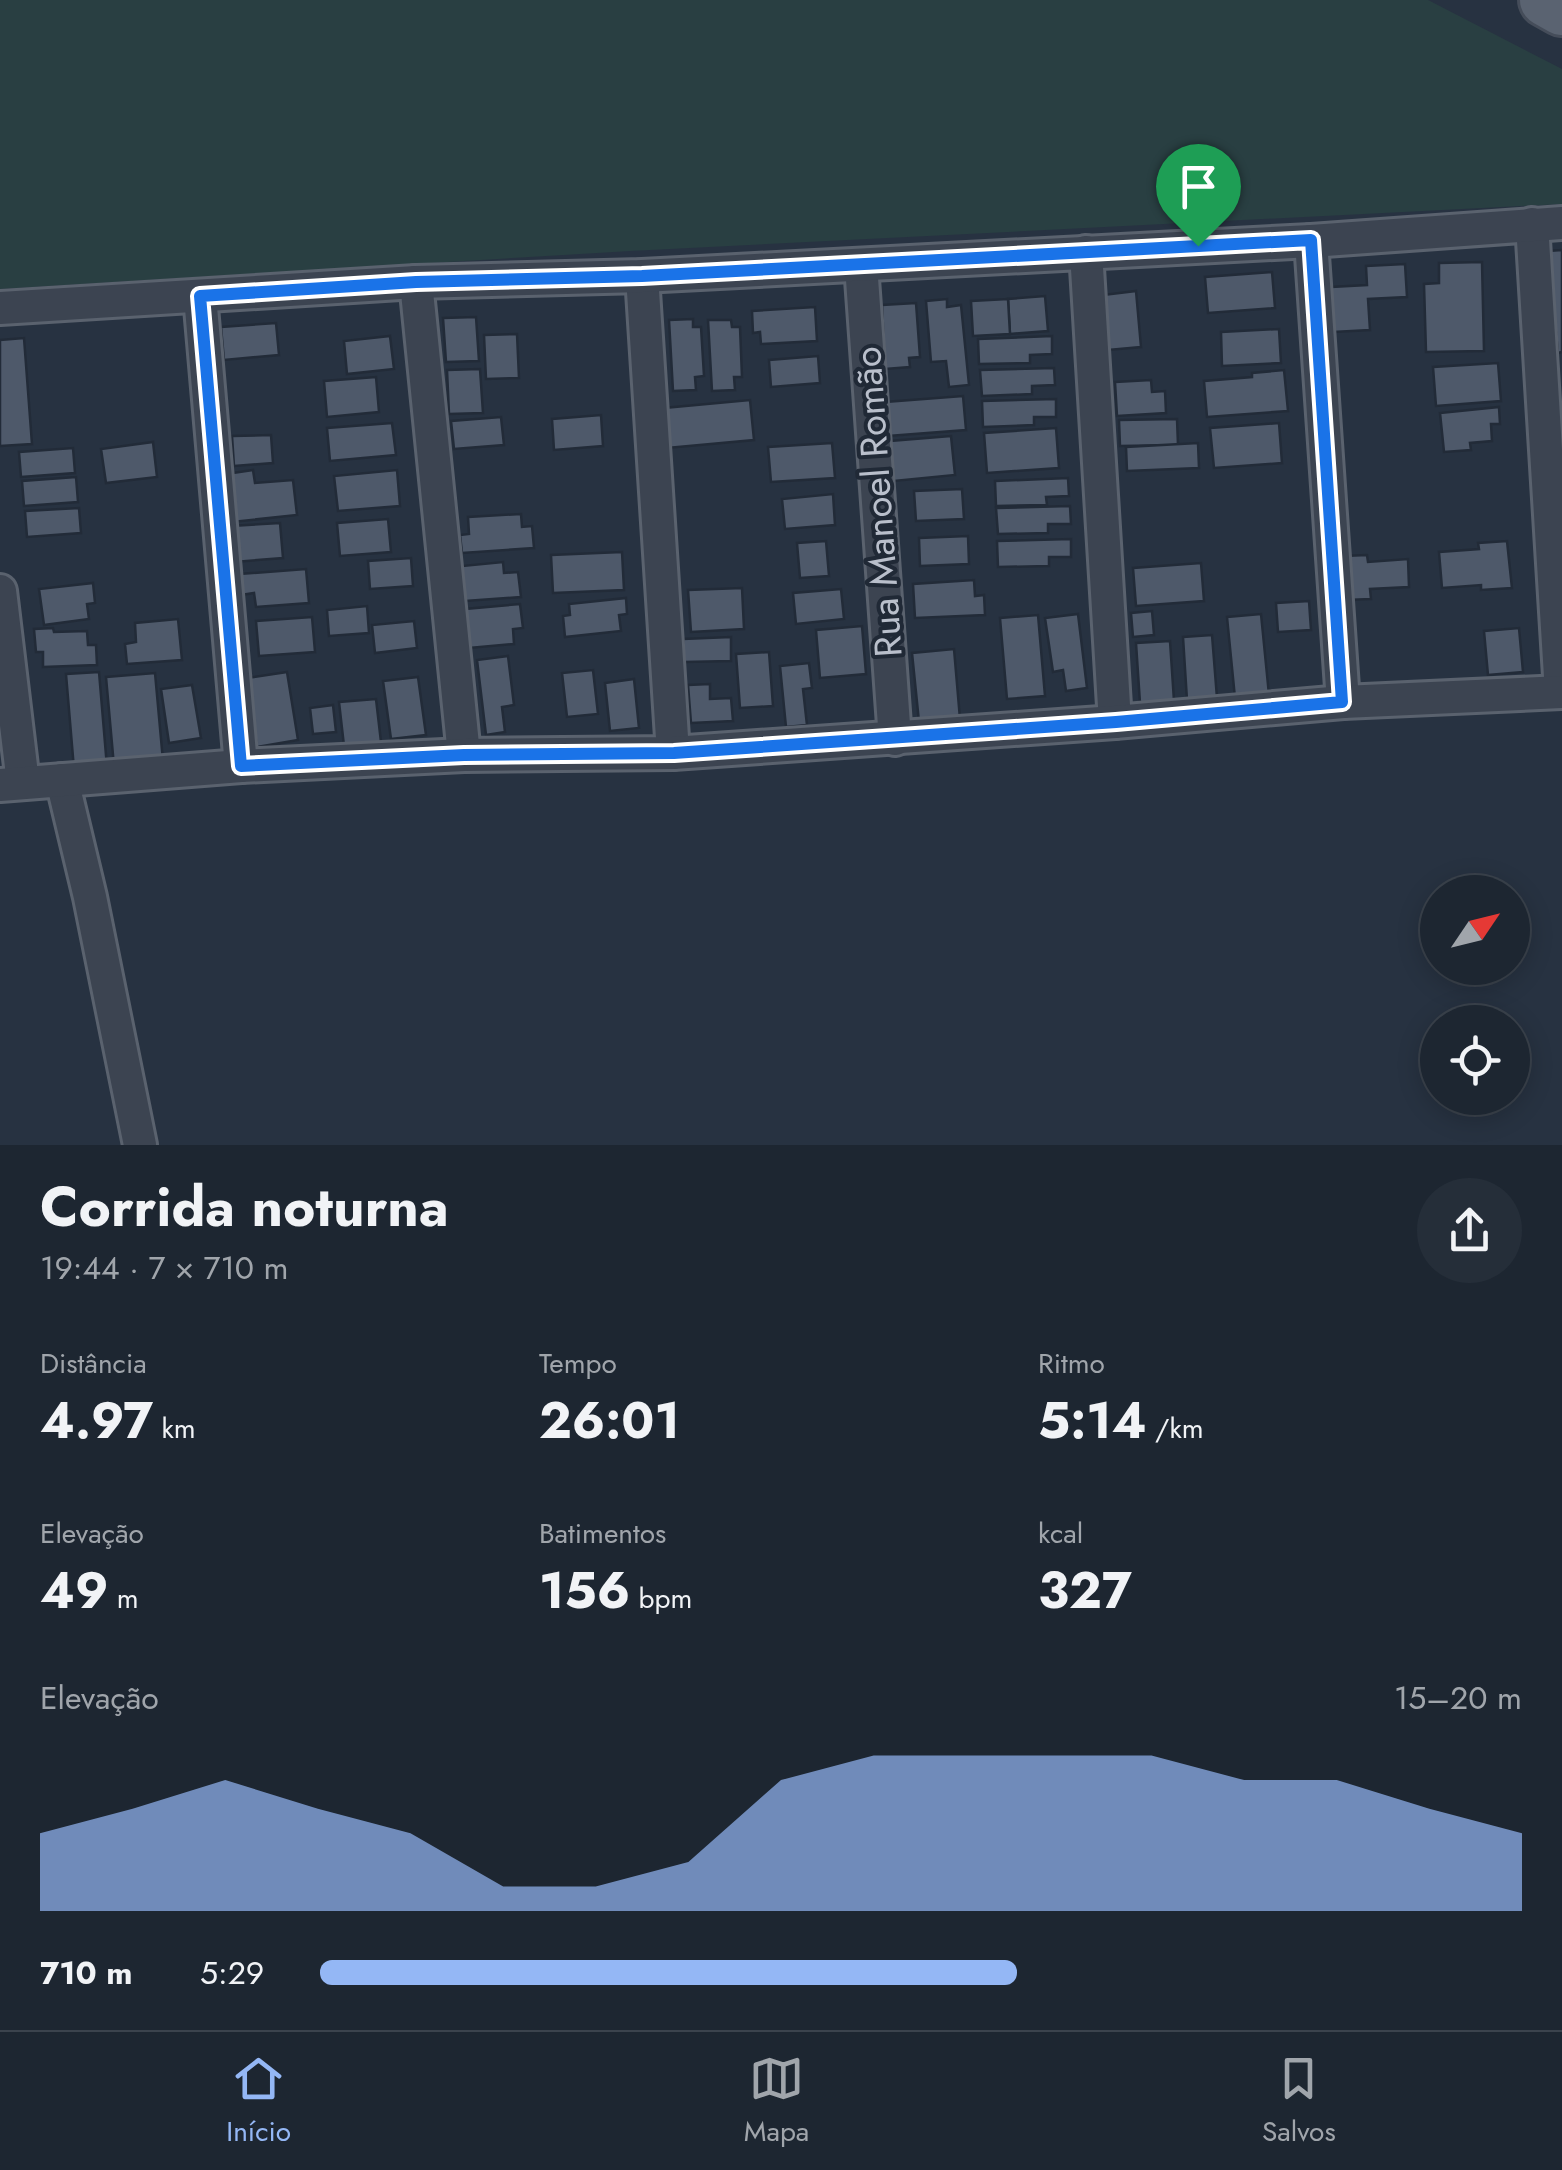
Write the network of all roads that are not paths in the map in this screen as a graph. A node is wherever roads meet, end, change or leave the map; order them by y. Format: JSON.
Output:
{"nodes":[{"id":1,"x":1546,"y":0,"type":"edge"},
{"id":2,"x":1562,"y":9,"type":"edge"},
{"id":3,"x":1547,"y":223,"type":"edge"},
{"id":4,"x":1311,"y":240,"type":"junction"},
{"id":5,"x":1086,"y":252,"type":"junction"},
{"id":6,"x":861,"y":264,"type":"junction"},
{"id":7,"x":642,"y":276,"type":"junction"},
{"id":8,"x":416,"y":282,"type":"junction"},
{"id":9,"x":200,"y":296,"type":"junction"},
{"id":10,"x":0,"y":308,"type":"edge"},
{"id":11,"x":0,"y":591,"type":"edge"},
{"id":12,"x":1562,"y":692,"type":"edge"},
{"id":13,"x":1342,"y":702,"type":"junction"},
{"id":14,"x":1116,"y":722,"type":"junction"},
{"id":15,"x":895,"y":739,"type":"junction"},
{"id":16,"x":674,"y":753,"type":"junction"},
{"id":17,"x":464,"y":755,"type":"junction"},
{"id":18,"x":241,"y":766,"type":"junction"},
{"id":19,"x":62,"y":780,"type":"junction"},
{"id":20,"x":12,"y":784,"type":"edge"},
{"id":21,"x":140,"y":1145,"type":"edge"}],
"edges":[{"from":1,"to":2,"type":"main road"},
{"from":3,"to":4,"type":"street"},
{"from":3,"to":12,"type":"street"},
{"from":4,"to":5,"type":"street"},
{"from":4,"to":13,"type":"street"},
{"from":5,"to":6,"type":"street"},
{"from":5,"to":14,"type":"street"},
{"from":6,"to":7,"type":"street"},
{"from":6,"to":15,"type":"street","name":"Rua Manoel Romão"},
{"from":7,"to":8,"type":"street"},
{"from":7,"to":16,"type":"street"},
{"from":8,"to":9,"type":"street"},
{"from":8,"to":17,"type":"street"},
{"from":9,"to":10,"type":"street"},
{"from":9,"to":18,"type":"street"},
{"from":11,"to":20,"type":"street"},
{"from":12,"to":13,"type":"street"},
{"from":13,"to":14,"type":"street"},
{"from":14,"to":15,"type":"street"},
{"from":15,"to":16,"type":"street"},
{"from":16,"to":17,"type":"street"},
{"from":17,"to":18,"type":"street"},
{"from":18,"to":19,"type":"street"},
{"from":19,"to":20,"type":"street"},
{"from":19,"to":21,"type":"street"}]}
